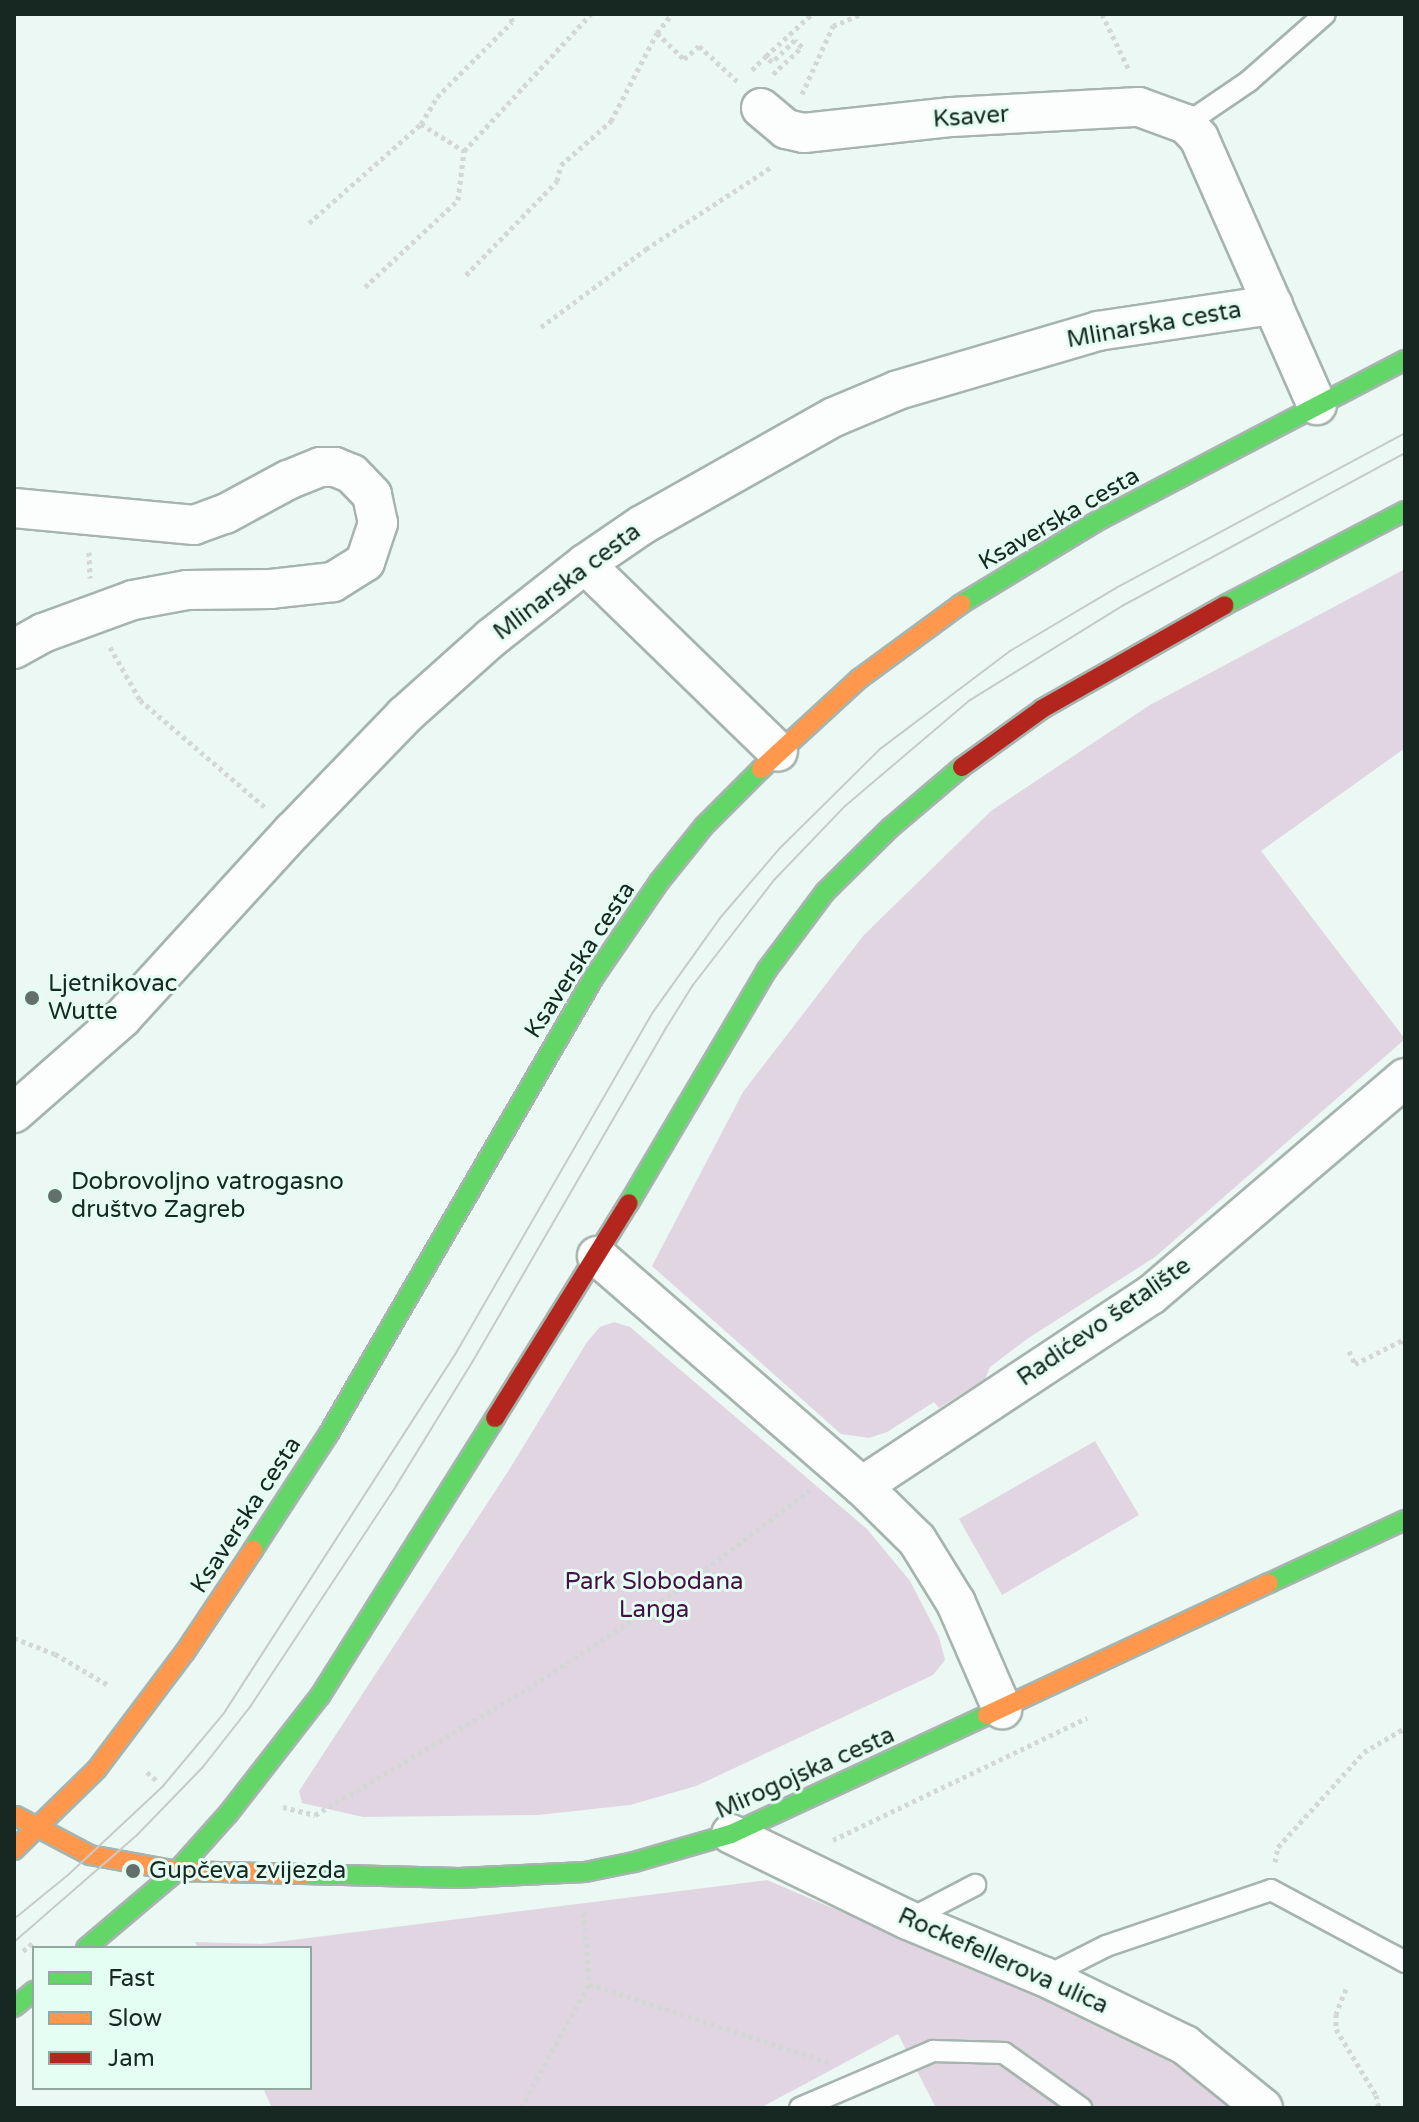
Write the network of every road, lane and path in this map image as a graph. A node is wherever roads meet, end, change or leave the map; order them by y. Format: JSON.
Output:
{"nodes":[{"id":1,"x":511,"y":14,"type":"edge"},
{"id":2,"x":591,"y":14,"type":"edge"},
{"id":3,"x":672,"y":14,"type":"edge"},
{"id":4,"x":812,"y":14,"type":"edge"},
{"id":5,"x":861,"y":14,"type":"edge"},
{"id":6,"x":1102,"y":14,"type":"edge"},
{"id":7,"x":1325,"y":14,"type":"edge"},
{"id":8,"x":657,"y":33,"type":"junction"},
{"id":9,"x":724,"y":70,"type":"dead end"},
{"id":10,"x":1130,"y":73,"type":"dead end"},
{"id":11,"x":764,"y":94,"type":"joint"},
{"id":12,"x":802,"y":116,"type":"junction"},
{"id":13,"x":421,"y":124,"type":"junction"},
{"id":14,"x":1186,"y":124,"type":"junction"},
{"id":15,"x":464,"y":151,"type":"junction"},
{"id":16,"x":309,"y":223,"type":"dead end"},
{"id":17,"x":466,"y":275,"type":"dead end"},
{"id":18,"x":365,"y":287,"type":"dead end"},
{"id":19,"x":1273,"y":305,"type":"junction"},
{"id":20,"x":541,"y":327,"type":"dead end"},
{"id":21,"x":1405,"y":360,"type":"edge"},
{"id":22,"x":1317,"y":405,"type":"junction"},
{"id":23,"x":14,"y":508,"type":"edge"},
{"id":24,"x":1405,"y":511,"type":"edge"},
{"id":25,"x":87,"y":515,"type":"junction"},
{"id":26,"x":585,"y":564,"type":"junction"},
{"id":27,"x":92,"y":615,"type":"junction"},
{"id":28,"x":14,"y":649,"type":"edge"},
{"id":29,"x":778,"y":752,"type":"junction"},
{"id":30,"x":270,"y":812,"type":"dead end"},
{"id":31,"x":1405,"y":1078,"type":"edge"},
{"id":32,"x":14,"y":1113,"type":"edge"},
{"id":33,"x":597,"y":1256,"type":"junction"},
{"id":34,"x":1405,"y":1343,"type":"edge"},
{"id":35,"x":1349,"y":1351,"type":"dead end"},
{"id":36,"x":820,"y":1482,"type":"dead end"},
{"id":37,"x":862,"y":1486,"type":"junction"},
{"id":38,"x":1405,"y":1520,"type":"edge"},
{"id":39,"x":14,"y":1638,"type":"edge"},
{"id":40,"x":108,"y":1685,"type":"dead end"},
{"id":41,"x":1002,"y":1709,"type":"junction"},
{"id":42,"x":1405,"y":1728,"type":"edge"},
{"id":43,"x":147,"y":1771,"type":"dead end"},
{"id":44,"x":157,"y":1781,"type":"dead end"},
{"id":45,"x":282,"y":1807,"type":"dead end"},
{"id":46,"x":14,"y":1815,"type":"edge"},
{"id":47,"x":37,"y":1830,"type":"junction"},
{"id":48,"x":731,"y":1834,"type":"junction"},
{"id":49,"x":14,"y":1850,"type":"edge"},
{"id":50,"x":177,"y":1871,"type":"junction"},
{"id":51,"x":975,"y":1885,"type":"dead end"},
{"id":52,"x":1271,"y":1890,"type":"junction"},
{"id":53,"x":583,"y":1899,"type":"dead end"},
{"id":54,"x":908,"y":1920,"type":"junction"},
{"id":55,"x":88,"y":1946,"type":"edge"},
{"id":56,"x":1405,"y":1962,"type":"edge"},
{"id":57,"x":1045,"y":1977,"type":"junction"},
{"id":58,"x":589,"y":1984,"type":"junction"},
{"id":59,"x":1346,"y":1989,"type":"dead end"},
{"id":60,"x":32,"y":1993,"type":"edge"},
{"id":61,"x":14,"y":2007,"type":"edge"},
{"id":62,"x":870,"y":2076,"type":"junction"},
{"id":63,"x":521,"y":2108,"type":"edge"},
{"id":64,"x":800,"y":2108,"type":"edge"},
{"id":65,"x":1081,"y":2108,"type":"edge"},
{"id":66,"x":1263,"y":2108,"type":"edge"},
{"id":67,"x":1379,"y":2108,"type":"edge"}],
"edges":[{"from":1,"to":13,"type":"path"},
{"from":2,"to":15,"type":"path"},
{"from":3,"to":8,"type":"path"},
{"from":4,"to":11,"type":"path"},
{"from":5,"to":12,"type":"path"},
{"from":6,"to":10,"type":"path"},
{"from":7,"to":14,"type":"lane"},
{"from":8,"to":9,"type":"path"},
{"from":8,"to":17,"type":"path"},
{"from":11,"to":12,"type":"street"},
{"from":12,"to":14,"type":"street","name":"Ksaver"},
{"from":12,"to":20,"type":"path"},
{"from":13,"to":15,"type":"path"},
{"from":13,"to":16,"type":"path"},
{"from":14,"to":19,"type":"street","name":"Mlinarska cesta"},
{"from":15,"to":18,"type":"path"},
{"from":19,"to":22,"type":"street","name":"Mlinarska cesta"},
{"from":19,"to":26,"type":"street","name":"Mlinarska cesta"},
{"from":21,"to":22,"type":"main road","name":"Ksaverska cesta"},
{"from":22,"to":29,"type":"main road","name":"Ksaverska cesta"},
{"from":23,"to":25,"type":"street"},
{"from":24,"to":33,"type":"main road"},
{"from":25,"to":27,"type":"path"},
{"from":25,"to":27,"type":"street"},
{"from":26,"to":29,"type":"street"},
{"from":26,"to":32,"type":"street","name":"Mlinarska cesta"},
{"from":27,"to":28,"type":"street"},
{"from":27,"to":30,"type":"path"},
{"from":29,"to":47,"type":"main road","name":"Ksaverska cesta"},
{"from":31,"to":37,"type":"street","name":"Radićevo šetalište"},
{"from":33,"to":37,"type":"street"},
{"from":33,"to":50,"type":"main road"},
{"from":34,"to":35,"type":"path"},
{"from":36,"to":45,"type":"path"},
{"from":37,"to":41,"type":"street"},
{"from":38,"to":41,"type":"main road","name":"Mirogojska cesta"},
{"from":39,"to":40,"type":"path"},
{"from":41,"to":48,"type":"main road","name":"Mirogojska cesta"},
{"from":42,"to":52,"type":"path"},
{"from":43,"to":44,"type":"path"},
{"from":46,"to":47,"type":"main road"},
{"from":47,"to":49,"type":"main road"},
{"from":47,"to":50,"type":"main road"},
{"from":48,"to":50,"type":"main road","name":"Mirogojska cesta"},
{"from":48,"to":54,"type":"street","name":"Rockefellerova ulica"},
{"from":50,"to":55,"type":"main road"},
{"from":51,"to":54,"type":"lane"},
{"from":52,"to":56,"type":"lane"},
{"from":52,"to":57,"type":"lane"},
{"from":53,"to":58,"type":"path"},
{"from":54,"to":57,"type":"street","name":"Rockefellerova ulica"},
{"from":57,"to":66,"type":"street","name":"Rockefellerova ulica"},
{"from":58,"to":62,"type":"path"},
{"from":58,"to":63,"type":"path"},
{"from":59,"to":67,"type":"path"},
{"from":60,"to":61,"type":"main road"},
{"from":62,"to":64,"type":"lane"},
{"from":62,"to":65,"type":"lane"}]}
